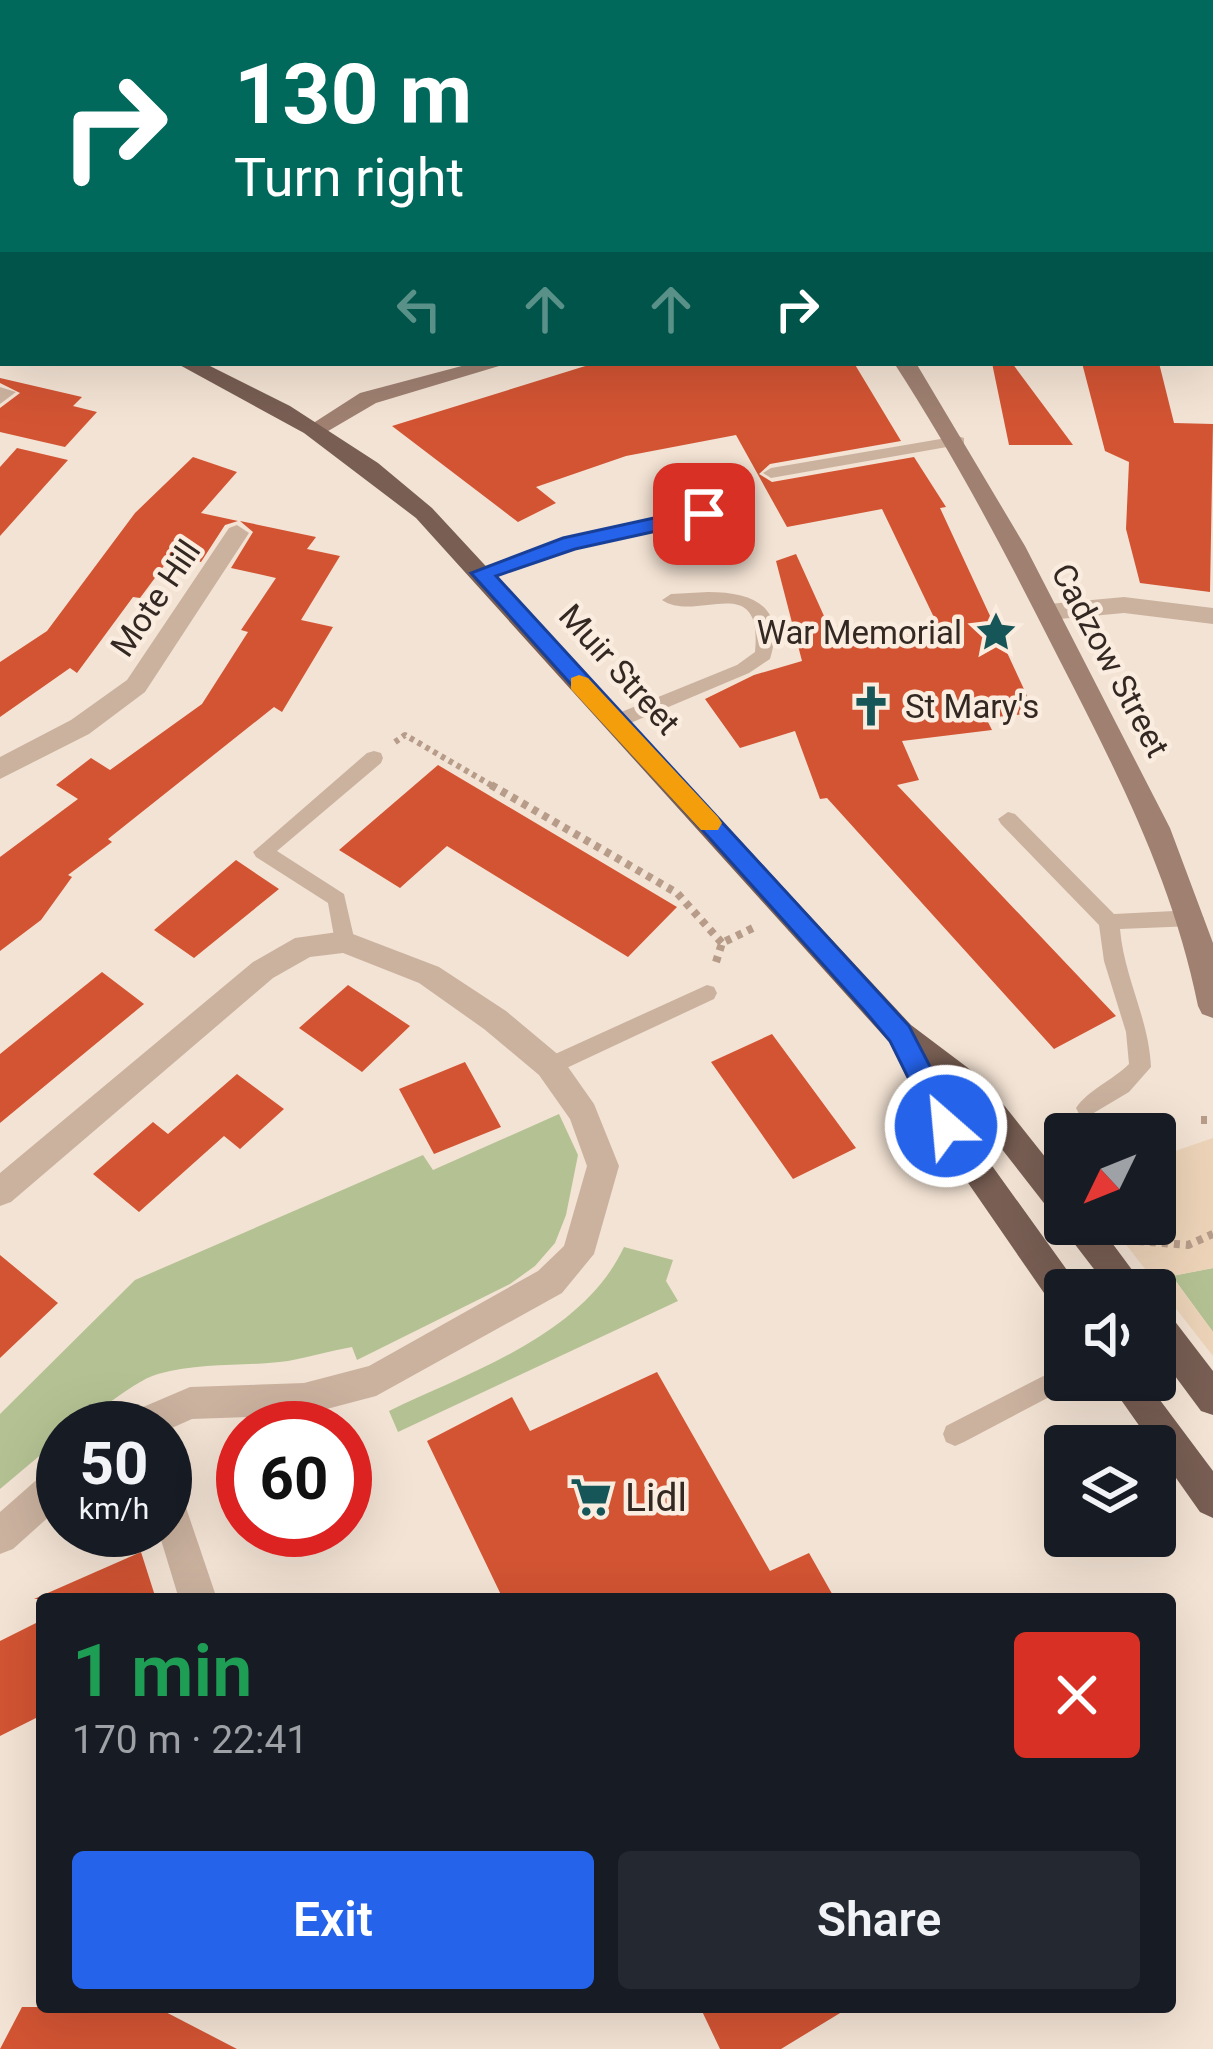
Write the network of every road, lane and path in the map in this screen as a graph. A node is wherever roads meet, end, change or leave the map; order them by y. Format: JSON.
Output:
{"nodes":[{"id":1,"x":194,"y":366,"type":"edge"},
{"id":2,"x":487,"y":366,"type":"edge"},
{"id":3,"x":907,"y":366,"type":"edge"},
{"id":4,"x":315,"y":429,"type":"junction"},
{"id":5,"x":958,"y":441,"type":"junction"},
{"id":6,"x":771,"y":473,"type":"dead end"},
{"id":7,"x":704,"y":514,"type":"dead end"},
{"id":8,"x":238,"y":533,"type":"dead end"},
{"id":9,"x":482,"y":573,"type":"junction"},
{"id":10,"x":671,"y":600,"type":"dead end"},
{"id":11,"x":1049,"y":612,"type":"junction"},
{"id":12,"x":1213,"y":616,"type":"edge"},
{"id":13,"x":616,"y":722,"type":"junction"},
{"id":14,"x":374,"y":758,"type":"joint"},
{"id":15,"x":0,"y":770,"type":"edge"},
{"id":16,"x":1008,"y":819,"type":"dead end"},
{"id":17,"x":791,"y":910,"type":"junction"},
{"id":18,"x":1194,"y":918,"type":"junction"},
{"id":19,"x":1109,"y":922,"type":"junction"},
{"id":20,"x":345,"y":942,"type":"junction"},
{"id":21,"x":722,"y":944,"type":"junction"},
{"id":22,"x":707,"y":993,"type":"joint"},
{"id":23,"x":1213,"y":1006,"type":"edge"},
{"id":24,"x":900,"y":1034,"type":"junction"},
{"id":25,"x":550,"y":1066,"type":"junction"},
{"id":26,"x":1087,"y":1108,"type":"dead end"},
{"id":27,"x":1044,"y":1179,"type":"edge"},
{"id":28,"x":0,"y":1192,"type":"edge"},
{"id":29,"x":1213,"y":1234,"type":"edge"},
{"id":30,"x":1176,"y":1244,"type":"edge"},
{"id":31,"x":1095,"y":1245,"type":"edge"},
{"id":32,"x":1047,"y":1269,"type":"edge"},
{"id":33,"x":1114,"y":1269,"type":"edge"},
{"id":34,"x":1176,"y":1352,"type":"edge"},
{"id":35,"x":1044,"y":1387,"type":"edge"},
{"id":36,"x":1213,"y":1400,"type":"edge"},
{"id":37,"x":1140,"y":1401,"type":"edge"},
{"id":38,"x":192,"y":1403,"type":"edge"},
{"id":39,"x":955,"y":1434,"type":"dead end"},
{"id":40,"x":1213,"y":1500,"type":"edge"},
{"id":41,"x":36,"y":1504,"type":"edge"},
{"id":42,"x":0,"y":1536,"type":"edge"},
{"id":43,"x":185,"y":1557,"type":"edge"},
{"id":44,"x":196,"y":1593,"type":"edge"}],
"edges":[{"from":1,"to":4,"type":"main road","name":"Muir Street"},
{"from":2,"to":4,"type":"main road"},
{"from":3,"to":5,"type":"main road","name":"Cadzow Street"},
{"from":4,"to":9,"type":"main road","name":"Muir Street"},
{"from":5,"to":6,"type":"lane"},
{"from":5,"to":11,"type":"main road","name":"Cadzow Street"},
{"from":7,"to":9,"type":"lane"},
{"from":8,"to":15,"type":"street","name":"Mote Hill"},
{"from":9,"to":13,"type":"main road","name":"Muir Street"},
{"from":10,"to":13,"type":"lane"},
{"from":11,"to":12,"type":"street"},
{"from":11,"to":18,"type":"main road","name":"Cadzow Street"},
{"from":13,"to":17,"type":"main road","name":"Muir Street"},
{"from":14,"to":20,"type":"lane"},
{"from":14,"to":21,"type":"path"},
{"from":16,"to":19,"type":"lane"},
{"from":17,"to":21,"type":"path"},
{"from":17,"to":24,"type":"main road","name":"Muir Street"},
{"from":18,"to":19,"type":"lane"},
{"from":18,"to":23,"type":"main road","name":"Cadzow Street"},
{"from":19,"to":26,"type":"lane"},
{"from":20,"to":25,"type":"street"},
{"from":20,"to":28,"type":"street"},
{"from":21,"to":22,"type":"path"},
{"from":22,"to":25,"type":"lane"},
{"from":24,"to":27,"type":"main road","name":"Muir Street"},
{"from":24,"to":32,"type":"main road","name":"Muir Street"},
{"from":25,"to":38,"type":"street"},
{"from":29,"to":30,"type":"path"},
{"from":31,"to":33,"type":"main road"},
{"from":34,"to":36,"type":"main road"},
{"from":35,"to":39,"type":"lane"},
{"from":37,"to":40,"type":"main road"},
{"from":41,"to":42,"type":"street"},
{"from":43,"to":44,"type":"street"}]}
